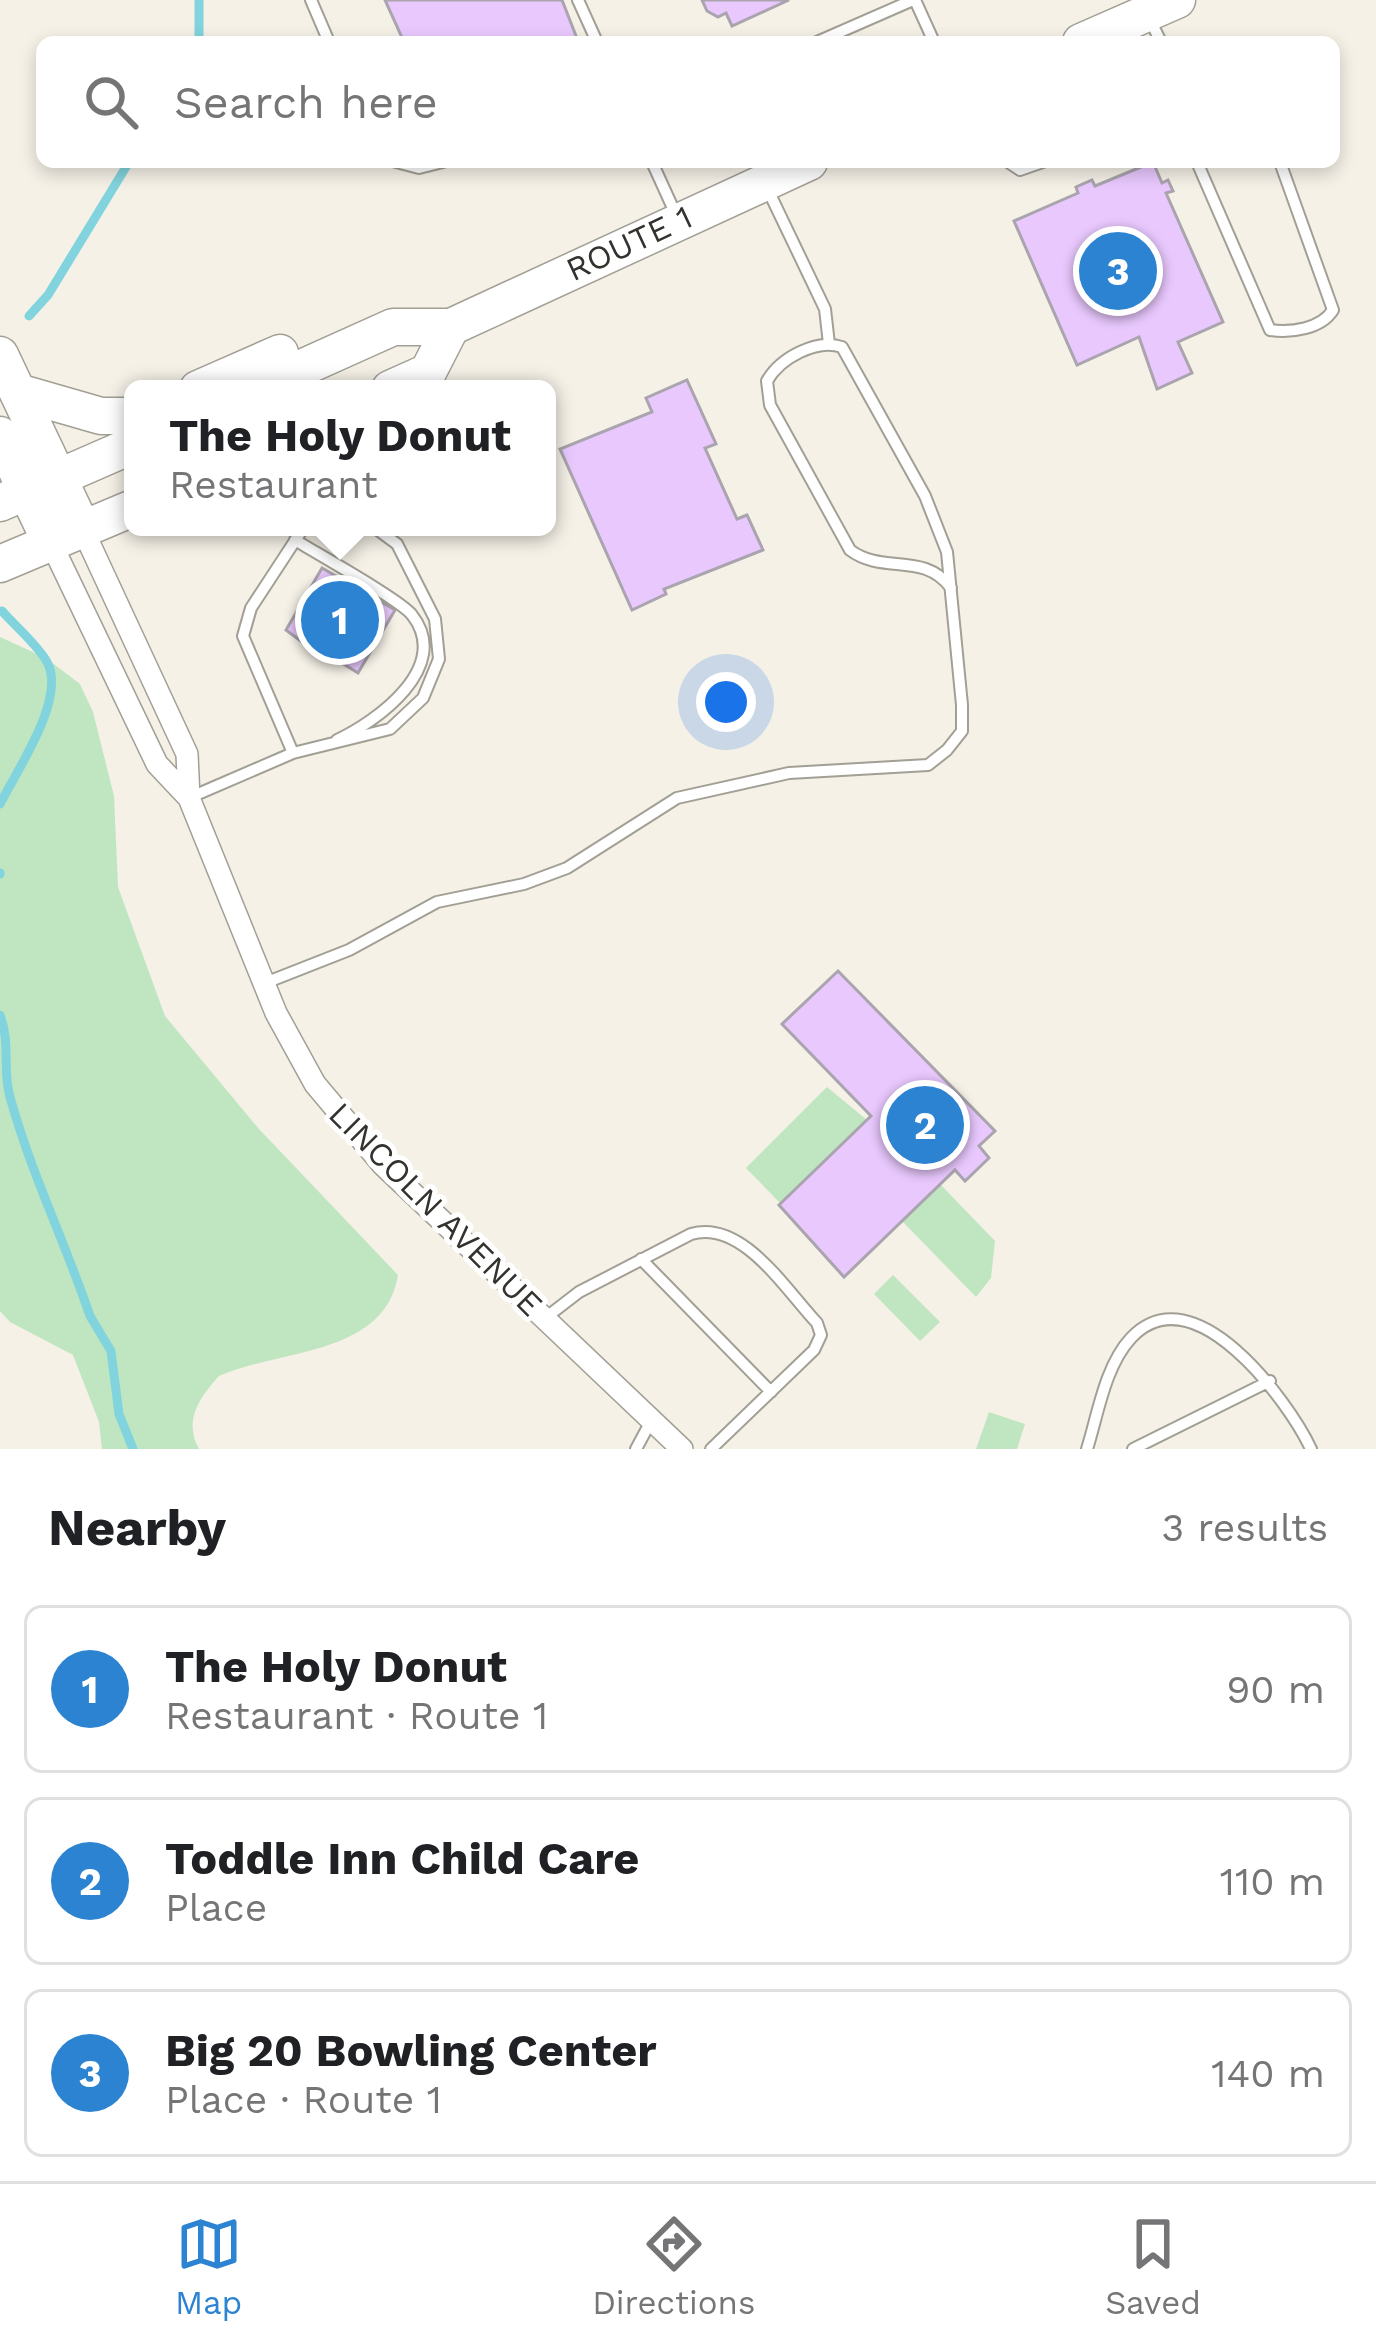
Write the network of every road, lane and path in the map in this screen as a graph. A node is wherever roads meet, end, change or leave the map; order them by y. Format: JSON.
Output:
{"nodes":[{"id":1,"x":311,"y":0,"type":"edge"},
{"id":2,"x":578,"y":0,"type":"edge"},
{"id":3,"x":914,"y":0,"type":"edge"},
{"id":4,"x":1162,"y":18,"type":"edge"},
{"id":5,"x":326,"y":36,"type":"edge"},
{"id":6,"x":594,"y":36,"type":"edge"},
{"id":7,"x":831,"y":36,"type":"edge"},
{"id":8,"x":931,"y":36,"type":"edge"},
{"id":9,"x":1102,"y":36,"type":"edge"},
{"id":10,"x":655,"y":168,"type":"edge"},
{"id":11,"x":796,"y":168,"type":"edge"},
{"id":12,"x":1200,"y":168,"type":"edge"},
{"id":13,"x":1282,"y":168,"type":"edge"},
{"id":14,"x":764,"y":182,"type":"junction"},
{"id":15,"x":678,"y":220,"type":"junction"},
{"id":16,"x":451,"y":327,"type":"junction"},
{"id":17,"x":829,"y":344,"type":"junction"},
{"id":18,"x":352,"y":345,"type":"junction"},
{"id":19,"x":0,"y":355,"type":"edge"},
{"id":20,"x":220,"y":380,"type":"edge"},
{"id":21,"x":275,"y":380,"type":"edge"},
{"id":22,"x":410,"y":380,"type":"edge"},
{"id":23,"x":21,"y":393,"type":"junction"},
{"id":24,"x":124,"y":416,"type":"edge"},
{"id":25,"x":0,"y":435,"type":"edge"},
{"id":26,"x":124,"y":449,"type":"edge"},
{"id":27,"x":29,"y":491,"type":"edge"},
{"id":28,"x":124,"y":512,"type":"edge"},
{"id":29,"x":67,"y":536,"type":"junction"},
{"id":30,"x":298,"y":536,"type":"edge"},
{"id":31,"x":386,"y":536,"type":"edge"},
{"id":32,"x":296,"y":540,"type":"junction"},
{"id":33,"x":0,"y":565,"type":"edge"},
{"id":34,"x":950,"y":588,"type":"junction"},
{"id":35,"x":323,"y":747,"type":"junction"},
{"id":36,"x":293,"y":753,"type":"junction"},
{"id":37,"x":189,"y":798,"type":"junction"},
{"id":38,"x":264,"y":983,"type":"junction"},
{"id":39,"x":641,"y":1259,"type":"junction"},
{"id":40,"x":544,"y":1318,"type":"junction"},
{"id":41,"x":1270,"y":1381,"type":"junction"},
{"id":42,"x":771,"y":1391,"type":"junction"},
{"id":43,"x":651,"y":1421,"type":"junction"},
{"id":44,"x":636,"y":1449,"type":"edge"},
{"id":45,"x":682,"y":1449,"type":"edge"},
{"id":46,"x":712,"y":1449,"type":"edge"},
{"id":47,"x":1087,"y":1449,"type":"edge"},
{"id":48,"x":1133,"y":1449,"type":"edge"},
{"id":49,"x":1311,"y":1449,"type":"edge"}],
"edges":[{"from":1,"to":5,"type":"lane"},
{"from":2,"to":6,"type":"lane"},
{"from":3,"to":7,"type":"lane"},
{"from":3,"to":8,"type":"lane"},
{"from":4,"to":9,"type":"main road"},
{"from":10,"to":15,"type":"lane"},
{"from":11,"to":14,"type":"main road","name":"ROUTE 1"},
{"from":12,"to":13,"type":"lane"},
{"from":14,"to":15,"type":"main road","name":"ROUTE 1"},
{"from":14,"to":17,"type":"lane"},
{"from":15,"to":16,"type":"main road","name":"ROUTE 1"},
{"from":16,"to":18,"type":"main road","name":"ROUTE 1"},
{"from":16,"to":22,"type":"main road"},
{"from":17,"to":34,"type":"lane"},
{"from":17,"to":34,"type":"lane"},
{"from":18,"to":20,"type":"main road"},
{"from":18,"to":21,"type":"main road","name":"ROUTE 1"},
{"from":19,"to":23,"type":"main road"},
{"from":23,"to":24,"type":"main road"},
{"from":23,"to":27,"type":"main road"},
{"from":25,"to":27,"type":"main road"},
{"from":26,"to":27,"type":"main road"},
{"from":27,"to":29,"type":"main road"},
{"from":28,"to":29,"type":"main road"},
{"from":29,"to":33,"type":"main road"},
{"from":29,"to":37,"type":"street","name":"LINCOLN AVENUE"},
{"from":29,"to":37,"type":"street","name":"LINCOLN AVENUE"},
{"from":30,"to":32,"type":"lane"},
{"from":31,"to":35,"type":"lane"},
{"from":32,"to":35,"type":"lane"},
{"from":32,"to":36,"type":"lane"},
{"from":34,"to":38,"type":"lane"},
{"from":35,"to":36,"type":"lane"},
{"from":36,"to":37,"type":"lane"},
{"from":37,"to":38,"type":"street","name":"LINCOLN AVENUE"},
{"from":38,"to":40,"type":"street","name":"LINCOLN AVENUE"},
{"from":39,"to":40,"type":"lane"},
{"from":39,"to":42,"type":"lane"},
{"from":39,"to":42,"type":"lane"},
{"from":40,"to":43,"type":"street","name":"LINCOLN AVENUE"},
{"from":41,"to":47,"type":"lane"},
{"from":41,"to":48,"type":"lane"},
{"from":41,"to":49,"type":"lane"},
{"from":42,"to":46,"type":"lane"},
{"from":43,"to":44,"type":"lane"},
{"from":43,"to":45,"type":"street","name":"LINCOLN AVENUE"}]}
